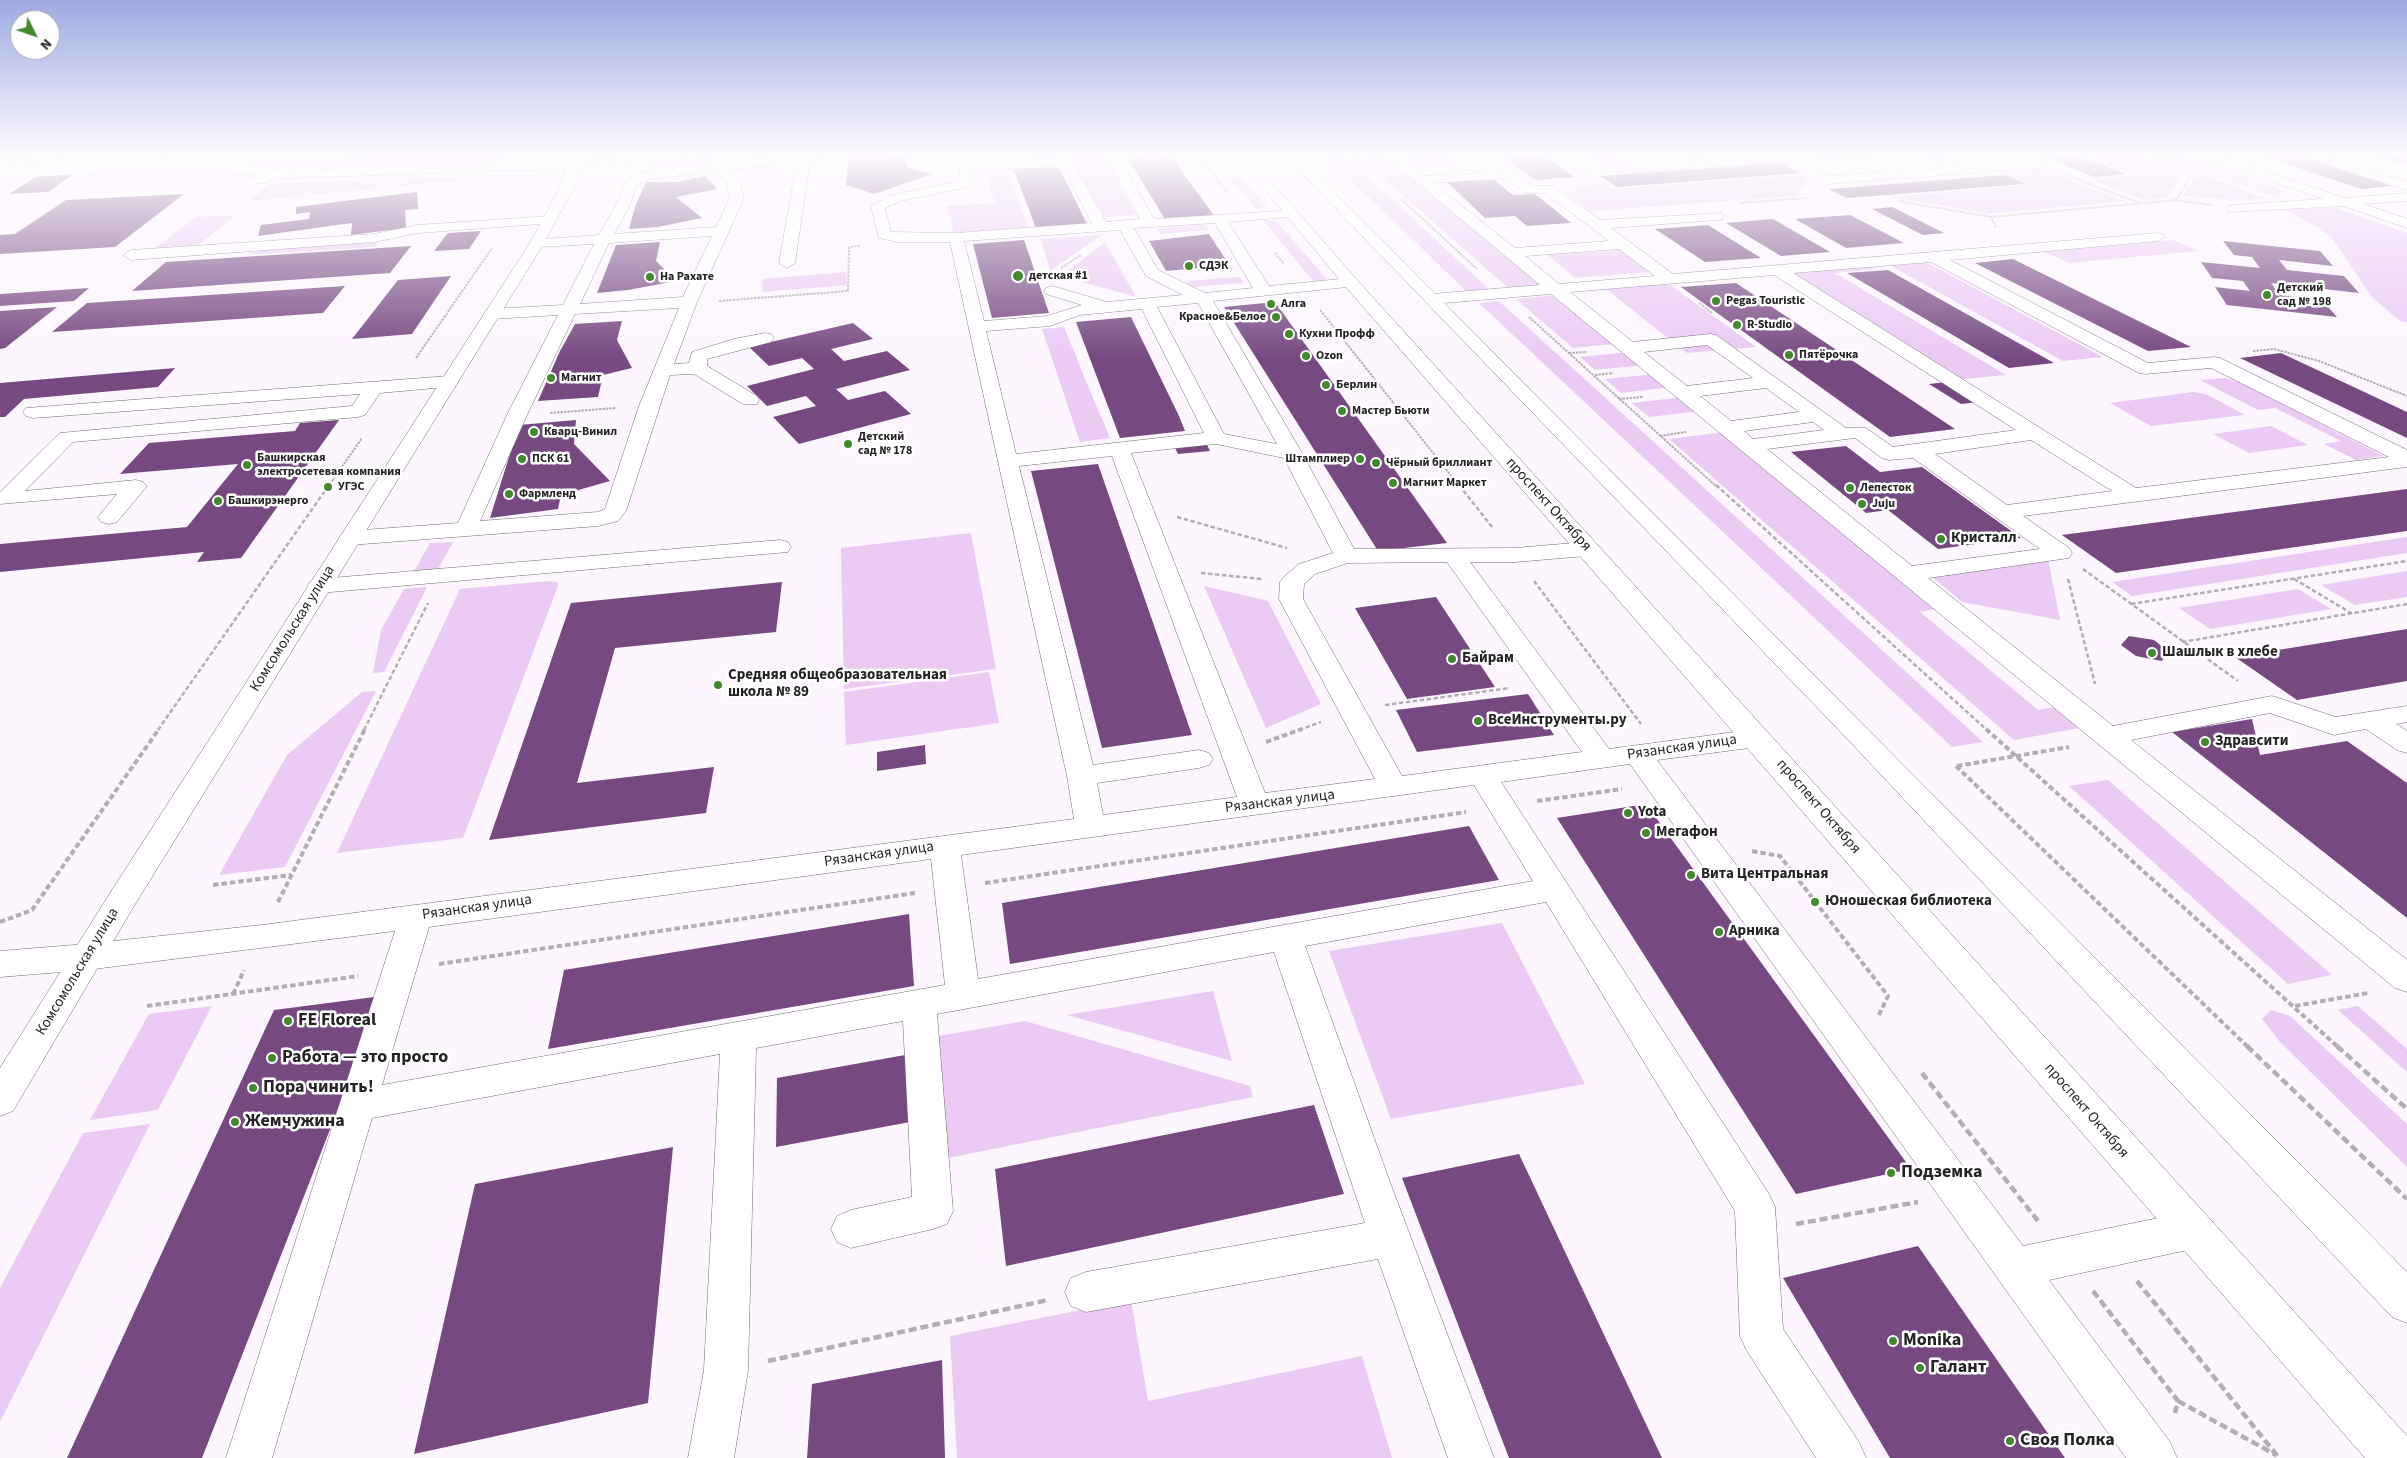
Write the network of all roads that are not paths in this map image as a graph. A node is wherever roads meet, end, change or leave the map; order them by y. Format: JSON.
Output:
{"nodes":[{"id":1,"x":518,"y":223,"type":"edge"},
{"id":2,"x":547,"y":223,"type":"edge"},
{"id":3,"x":613,"y":223,"type":"edge"},
{"id":4,"x":726,"y":223,"type":"edge"},
{"id":5,"x":793,"y":223,"type":"edge"},
{"id":6,"x":882,"y":223,"type":"edge"},
{"id":7,"x":1099,"y":223,"type":"edge"},
{"id":8,"x":1149,"y":223,"type":"edge"},
{"id":9,"x":1222,"y":223,"type":"edge"},
{"id":10,"x":1299,"y":223,"type":"edge"},
{"id":11,"x":1358,"y":223,"type":"edge"},
{"id":12,"x":1476,"y":223,"type":"edge"},
{"id":13,"x":1594,"y":223,"type":"edge"},
{"id":14,"x":1623,"y":223,"type":"edge"},
{"id":15,"x":1125,"y":225,"type":"junction"},
{"id":16,"x":1597,"y":225,"type":"junction"},
{"id":17,"x":1101,"y":226,"type":"junction"},
{"id":18,"x":722,"y":231,"type":"junction"},
{"id":19,"x":956,"y":237,"type":"junction"},
{"id":20,"x":2158,"y":237,"type":"dead end"},
{"id":21,"x":604,"y":239,"type":"junction"},
{"id":22,"x":537,"y":243,"type":"junction"},
{"id":23,"x":1623,"y":244,"type":"junction"},
{"id":24,"x":1512,"y":253,"type":"junction"},
{"id":25,"x":131,"y":255,"type":"dead end"},
{"id":26,"x":1933,"y":256,"type":"junction"},
{"id":27,"x":787,"y":263,"type":"dead end"},
{"id":28,"x":1779,"y":265,"type":"junction"},
{"id":29,"x":1670,"y":279,"type":"junction"},
{"id":30,"x":1351,"y":283,"type":"junction"},
{"id":31,"x":1556,"y":288,"type":"junction"},
{"id":32,"x":1052,"y":291,"type":"dead end"},
{"id":33,"x":1264,"y":292,"type":"junction"},
{"id":34,"x":1203,"y":298,"type":"junction"},
{"id":35,"x":1432,"y":299,"type":"junction"},
{"id":36,"x":689,"y":303,"type":"junction"},
{"id":37,"x":1147,"y":303,"type":"junction"},
{"id":38,"x":1109,"y":307,"type":"junction"},
{"id":39,"x":569,"y":310,"type":"junction"},
{"id":40,"x":492,"y":314,"type":"junction"},
{"id":41,"x":978,"y":327,"type":"junction"},
{"id":42,"x":765,"y":338,"type":"dead end"},
{"id":43,"x":1630,"y":348,"type":"junction"},
{"id":44,"x":698,"y":368,"type":"junction"},
{"id":45,"x":663,"y":370,"type":"junction"},
{"id":46,"x":449,"y":382,"type":"junction"},
{"id":47,"x":1769,"y":382,"type":"junction"},
{"id":48,"x":374,"y":387,"type":"junction"},
{"id":49,"x":1684,"y":392,"type":"junction"},
{"id":50,"x":750,"y":400,"type":"dead end"},
{"id":51,"x":33,"y":412,"type":"dead end"},
{"id":52,"x":1816,"y":416,"type":"junction"},
{"id":53,"x":1728,"y":427,"type":"junction"},
{"id":54,"x":2035,"y":433,"type":"junction"},
{"id":55,"x":1842,"y":434,"type":"junction"},
{"id":56,"x":1216,"y":438,"type":"junction"},
{"id":57,"x":1751,"y":446,"type":"junction"},
{"id":58,"x":1119,"y":448,"type":"junction"},
{"id":59,"x":1917,"y":450,"type":"junction"},
{"id":60,"x":1292,"y":454,"type":"junction"},
{"id":61,"x":2407,"y":459,"type":"edge"},
{"id":62,"x":1008,"y":461,"type":"junction"},
{"id":63,"x":2132,"y":495,"type":"junction"},
{"id":64,"x":2003,"y":512,"type":"junction"},
{"id":65,"x":109,"y":517,"type":"dead end"},
{"id":66,"x":466,"y":529,"type":"junction"},
{"id":67,"x":350,"y":538,"type":"junction"},
{"id":68,"x":780,"y":547,"type":"dead end"},
{"id":69,"x":1586,"y":549,"type":"junction"},
{"id":70,"x":1454,"y":556,"type":"junction"},
{"id":71,"x":1338,"y":559,"type":"junction"},
{"id":72,"x":1909,"y":573,"type":"junction"},
{"id":73,"x":319,"y":586,"type":"junction"},
{"id":74,"x":2407,"y":714,"type":"edge"},
{"id":75,"x":2370,"y":720,"type":"junction"},
{"id":76,"x":2109,"y":735,"type":"junction"},
{"id":77,"x":1757,"y":738,"type":"junction"},
{"id":78,"x":2407,"y":744,"type":"edge"},
{"id":79,"x":1633,"y":755,"type":"junction"},
{"id":80,"x":1199,"y":759,"type":"dead end"},
{"id":81,"x":1482,"y":775,"type":"junction"},
{"id":82,"x":1082,"y":776,"type":"junction"},
{"id":83,"x":1394,"y":787,"type":"junction"},
{"id":84,"x":1255,"y":805,"type":"junction"},
{"id":85,"x":1090,"y":827,"type":"junction"},
{"id":86,"x":945,"y":846,"type":"junction"},
{"id":87,"x":1554,"y":889,"type":"junction"},
{"id":88,"x":416,"y":916,"type":"junction"},
{"id":89,"x":1285,"y":937,"type":"junction"},
{"id":90,"x":86,"y":957,"type":"junction"},
{"id":91,"x":0,"y":964,"type":"edge"},
{"id":92,"x":2407,"y":979,"type":"edge"},
{"id":93,"x":962,"y":996,"type":"junction"},
{"id":94,"x":920,"y":1003,"type":"junction"},
{"id":95,"x":739,"y":1036,"type":"junction"},
{"id":96,"x":0,"y":1100,"type":"edge"},
{"id":97,"x":359,"y":1105,"type":"junction"},
{"id":98,"x":851,"y":1229,"type":"dead end"},
{"id":99,"x":2192,"y":1230,"type":"junction"},
{"id":100,"x":1390,"y":1238,"type":"junction"},
{"id":101,"x":2014,"y":1268,"type":"junction"},
{"id":102,"x":1086,"y":1292,"type":"road end"},
{"id":103,"x":2407,"y":1302,"type":"edge"},
{"id":104,"x":250,"y":1458,"type":"edge"},
{"id":105,"x":711,"y":1458,"type":"edge"},
{"id":106,"x":1472,"y":1458,"type":"edge"},
{"id":107,"x":1843,"y":1458,"type":"edge"},
{"id":108,"x":2154,"y":1458,"type":"edge"},
{"id":109,"x":2396,"y":1458,"type":"edge"}],
"edges":[{"from":1,"to":25,"type":"main road"},
{"from":2,"to":22,"type":"main road","name":"Комсомольская улица"},
{"from":3,"to":21,"type":"main road"},
{"from":4,"to":18,"type":"main road"},
{"from":5,"to":27,"type":"main road"},
{"from":6,"to":19,"type":"main road"},
{"from":7,"to":17,"type":"main road"},
{"from":8,"to":15,"type":"main road"},
{"from":9,"to":33,"type":"main road"},
{"from":10,"to":30,"type":"main road","name":"проспект Октября"},
{"from":11,"to":35,"type":"main road"},
{"from":12,"to":24,"type":"main road"},
{"from":13,"to":16,"type":"main road"},
{"from":14,"to":16,"type":"main road"},
{"from":15,"to":17,"type":"main road"},
{"from":15,"to":34,"type":"main road"},
{"from":16,"to":23,"type":"main road"},
{"from":17,"to":19,"type":"main road"},
{"from":18,"to":21,"type":"main road"},
{"from":18,"to":36,"type":"main road"},
{"from":19,"to":41,"type":"main road"},
{"from":20,"to":26,"type":"main road"},
{"from":21,"to":22,"type":"main road"},
{"from":21,"to":39,"type":"main road"},
{"from":22,"to":40,"type":"main road","name":"Комсомольская улица"},
{"from":23,"to":24,"type":"main road"},
{"from":23,"to":29,"type":"main road"},
{"from":24,"to":31,"type":"main road"},
{"from":26,"to":28,"type":"main road"},
{"from":26,"to":61,"type":"main road"},
{"from":28,"to":29,"type":"main road"},
{"from":28,"to":54,"type":"main road"},
{"from":29,"to":31,"type":"main road"},
{"from":30,"to":33,"type":"main road"},
{"from":30,"to":69,"type":"main road","name":"проспект Октября"},
{"from":31,"to":35,"type":"main road"},
{"from":31,"to":43,"type":"main road"},
{"from":32,"to":38,"type":"main road"},
{"from":33,"to":34,"type":"main road"},
{"from":34,"to":37,"type":"main road"},
{"from":34,"to":60,"type":"main road"},
{"from":35,"to":103,"type":"main road"},
{"from":36,"to":39,"type":"main road"},
{"from":36,"to":45,"type":"main road"},
{"from":37,"to":38,"type":"main road"},
{"from":37,"to":56,"type":"main road"},
{"from":38,"to":41,"type":"main road"},
{"from":39,"to":40,"type":"main road"},
{"from":39,"to":66,"type":"main road"},
{"from":40,"to":46,"type":"main road","name":"Комсомольская улица"},
{"from":41,"to":62,"type":"main road"},
{"from":42,"to":44,"type":"main road"},
{"from":43,"to":47,"type":"main road"},
{"from":43,"to":49,"type":"main road"},
{"from":44,"to":45,"type":"main road"},
{"from":44,"to":50,"type":"main road"},
{"from":45,"to":66,"type":"main road"},
{"from":46,"to":48,"type":"main road"},
{"from":46,"to":67,"type":"main road","name":"Комсомольская улица"},
{"from":47,"to":49,"type":"main road"},
{"from":47,"to":52,"type":"main road"},
{"from":48,"to":51,"type":"main road"},
{"from":48,"to":65,"type":"main road"},
{"from":49,"to":53,"type":"main road"},
{"from":52,"to":53,"type":"main road"},
{"from":52,"to":55,"type":"main road"},
{"from":53,"to":57,"type":"main road"},
{"from":54,"to":59,"type":"main road"},
{"from":54,"to":63,"type":"main road"},
{"from":55,"to":57,"type":"main road"},
{"from":55,"to":59,"type":"main road"},
{"from":56,"to":58,"type":"main road"},
{"from":56,"to":60,"type":"main road"},
{"from":57,"to":72,"type":"main road"},
{"from":58,"to":62,"type":"main road"},
{"from":58,"to":84,"type":"main road"},
{"from":59,"to":64,"type":"main road"},
{"from":60,"to":71,"type":"main road"},
{"from":61,"to":63,"type":"main road"},
{"from":62,"to":82,"type":"main road"},
{"from":63,"to":64,"type":"main road"},
{"from":64,"to":72,"type":"main road"},
{"from":66,"to":67,"type":"main road"},
{"from":67,"to":73,"type":"main road","name":"Комсомольская улица"},
{"from":68,"to":73,"type":"main road"},
{"from":69,"to":70,"type":"main road"},
{"from":69,"to":77,"type":"main road","name":"проспект Октября"},
{"from":70,"to":71,"type":"main road"},
{"from":70,"to":79,"type":"main road"},
{"from":71,"to":83,"type":"main road"},
{"from":72,"to":76,"type":"main road"},
{"from":73,"to":90,"type":"main road","name":"Комсомольская улица"},
{"from":74,"to":75,"type":"main road"},
{"from":75,"to":76,"type":"main road"},
{"from":75,"to":78,"type":"main road"},
{"from":76,"to":92,"type":"main road"},
{"from":77,"to":79,"type":"main road","name":"Рязанская улица"},
{"from":77,"to":99,"type":"main road","name":"проспект Октября"},
{"from":79,"to":81,"type":"main road","name":"Рязанская улица"},
{"from":79,"to":101,"type":"main road"},
{"from":80,"to":82,"type":"main road"},
{"from":81,"to":83,"type":"main road","name":"Рязанская улица"},
{"from":81,"to":87,"type":"main road"},
{"from":82,"to":85,"type":"main road"},
{"from":83,"to":84,"type":"main road","name":"Рязанская улица"},
{"from":84,"to":85,"type":"main road","name":"Рязанская улица"},
{"from":85,"to":86,"type":"main road","name":"Рязанская улица"},
{"from":86,"to":88,"type":"main road","name":"Рязанская улица"},
{"from":86,"to":93,"type":"main road"},
{"from":87,"to":89,"type":"main road"},
{"from":87,"to":107,"type":"main road"},
{"from":88,"to":90,"type":"main road","name":"Рязанская улица"},
{"from":88,"to":97,"type":"main road"},
{"from":89,"to":93,"type":"main road"},
{"from":89,"to":100,"type":"main road"},
{"from":90,"to":91,"type":"main road","name":"Рязанская улица"},
{"from":90,"to":96,"type":"main road","name":"Комсомольская улица"},
{"from":93,"to":94,"type":"main road"},
{"from":94,"to":95,"type":"main road"},
{"from":94,"to":98,"type":"main road"},
{"from":95,"to":97,"type":"main road"},
{"from":95,"to":105,"type":"main road"},
{"from":97,"to":104,"type":"main road"},
{"from":99,"to":101,"type":"main road"},
{"from":99,"to":109,"type":"main road","name":"проспект Октября"},
{"from":100,"to":102,"type":"main road"},
{"from":100,"to":106,"type":"main road"},
{"from":101,"to":108,"type":"main road"}]}
